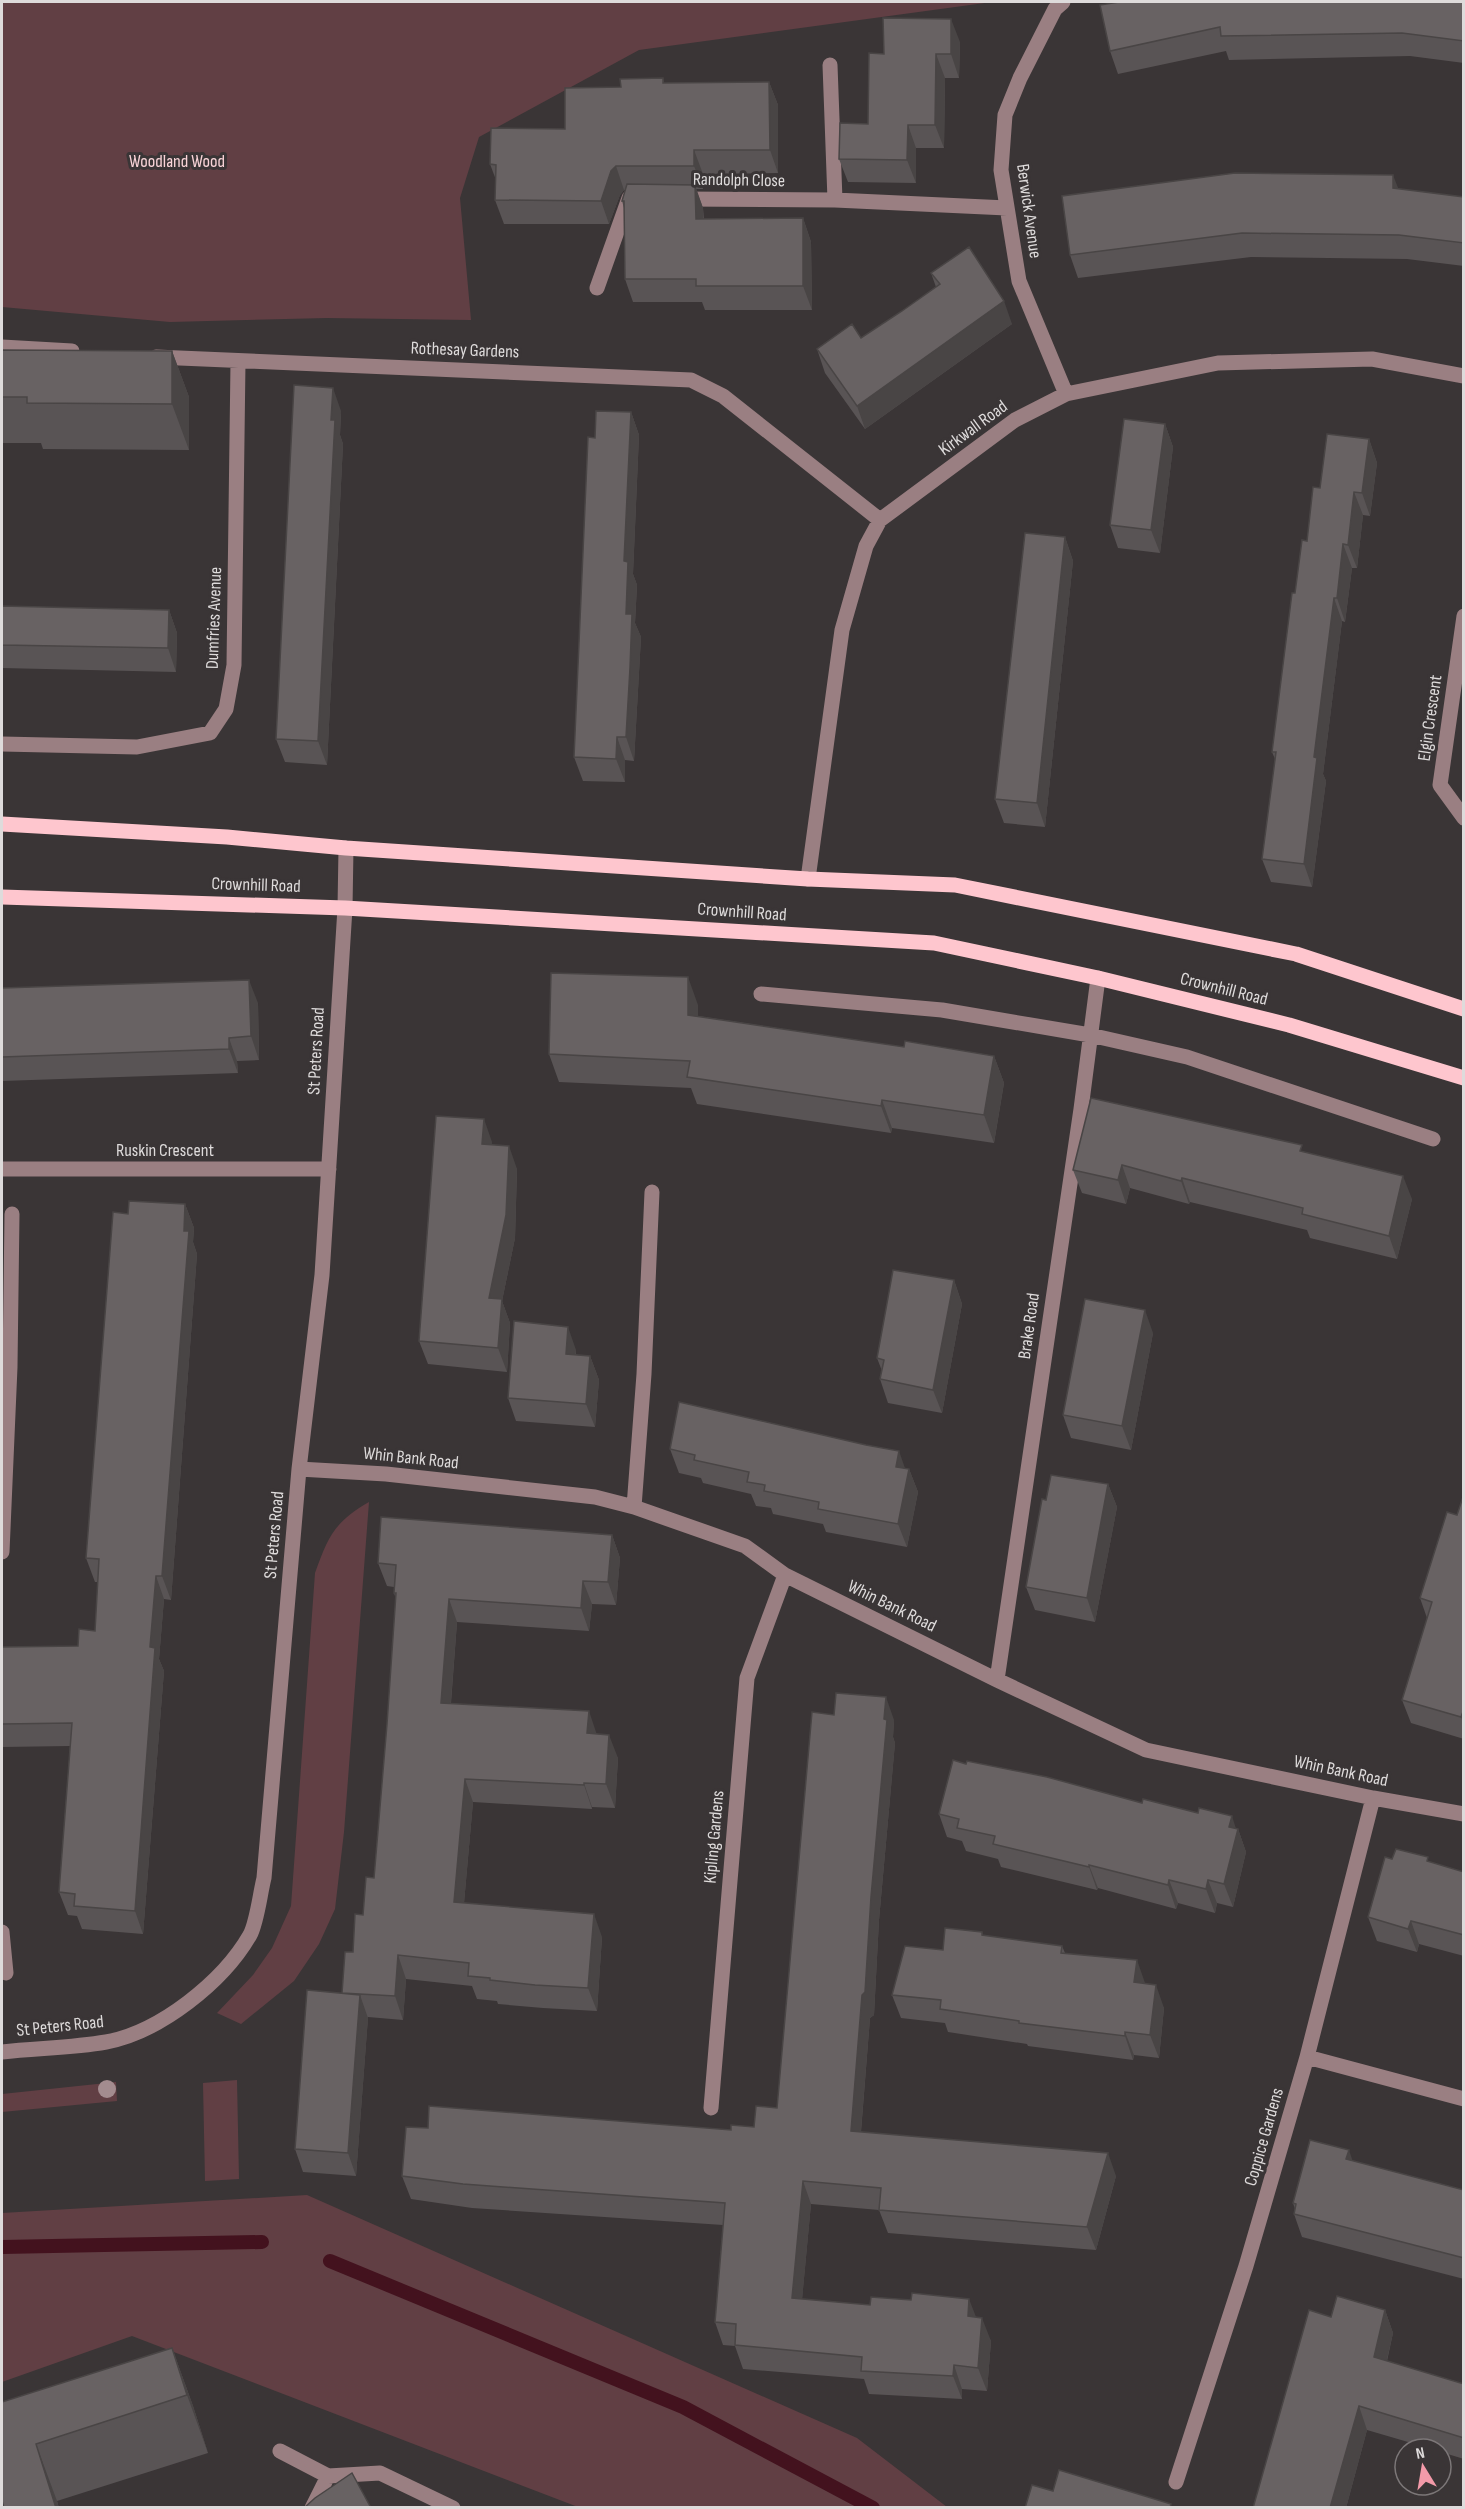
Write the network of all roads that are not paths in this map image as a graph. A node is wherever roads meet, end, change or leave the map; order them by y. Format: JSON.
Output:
{"nodes":[{"id":1,"x":1063,"y":2,"type":"edge"},
{"id":2,"x":830,"y":65,"type":"dead end"},
{"id":3,"x":835,"y":200,"type":"junction"},
{"id":4,"x":1007,"y":208,"type":"junction"},
{"id":5,"x":597,"y":288,"type":"dead end"},
{"id":6,"x":2,"y":347,"type":"edge"},
{"id":7,"x":84,"y":352,"type":"edge"},
{"id":8,"x":143,"y":356,"type":"edge"},
{"id":9,"x":238,"y":362,"type":"junction"},
{"id":10,"x":1464,"y":376,"type":"edge"},
{"id":11,"x":1066,"y":394,"type":"junction"},
{"id":12,"x":880,"y":520,"type":"junction"},
{"id":13,"x":1464,"y":615,"type":"edge"},
{"id":14,"x":2,"y":744,"type":"edge"},
{"id":15,"x":1464,"y":819,"type":"edge"},
{"id":16,"x":2,"y":824,"type":"edge"},
{"id":17,"x":346,"y":848,"type":"junction"},
{"id":18,"x":808,"y":879,"type":"junction"},
{"id":19,"x":2,"y":897,"type":"edge"},
{"id":20,"x":345,"y":908,"type":"junction"},
{"id":21,"x":1098,"y":978,"type":"junction"},
{"id":22,"x":761,"y":994,"type":"dead end"},
{"id":23,"x":1464,"y":1010,"type":"edge"},
{"id":24,"x":1090,"y":1035,"type":"junction"},
{"id":25,"x":1464,"y":1078,"type":"edge"},
{"id":26,"x":1433,"y":1139,"type":"dead end"},
{"id":27,"x":2,"y":1169,"type":"edge"},
{"id":28,"x":329,"y":1169,"type":"junction"},
{"id":29,"x":652,"y":1192,"type":"dead end"},
{"id":30,"x":12,"y":1214,"type":"dead end"},
{"id":31,"x":6,"y":1367,"type":"edge"},
{"id":32,"x":299,"y":1469,"type":"junction"},
{"id":33,"x":634,"y":1507,"type":"junction"},
{"id":34,"x":2,"y":1552,"type":"edge"},
{"id":35,"x":785,"y":1575,"type":"junction"},
{"id":36,"x":997,"y":1680,"type":"junction"},
{"id":37,"x":1373,"y":1798,"type":"junction"},
{"id":38,"x":1464,"y":1814,"type":"edge"},
{"id":39,"x":2,"y":1932,"type":"edge"},
{"id":40,"x":6,"y":1972,"type":"dead end"},
{"id":41,"x":2,"y":2052,"type":"edge"},
{"id":42,"x":1307,"y":2057,"type":"junction"},
{"id":43,"x":1464,"y":2099,"type":"edge"},
{"id":44,"x":711,"y":2108,"type":"dead end"},
{"id":45,"x":280,"y":2451,"type":"dead end"},
{"id":46,"x":328,"y":2476,"type":"junction"},
{"id":47,"x":1176,"y":2482,"type":"dead end"},
{"id":48,"x":312,"y":2508,"type":"edge"},
{"id":49,"x":453,"y":2508,"type":"edge"}],
"edges":[{"from":1,"to":4,"type":"street","name":"Berwick Avenue"},
{"from":2,"to":3,"type":"street"},
{"from":3,"to":4,"type":"street","name":"Randolph Close"},
{"from":3,"to":5,"type":"street","name":"Randolph Close"},
{"from":4,"to":11,"type":"street","name":"Berwick Avenue"},
{"from":6,"to":7,"type":"street"},
{"from":8,"to":9,"type":"street","name":"Rothesay Gardens"},
{"from":9,"to":12,"type":"street","name":"Rothesay Gardens"},
{"from":9,"to":14,"type":"street","name":"Dumfries Avenue"},
{"from":10,"to":11,"type":"street","name":"Kirkwall Road"},
{"from":11,"to":12,"type":"street","name":"Kirkwall Road"},
{"from":12,"to":18,"type":"street","name":"Kirkwall Road"},
{"from":13,"to":15,"type":"street","name":"Elgin Crescent"},
{"from":16,"to":17,"type":"main road","name":"Crownhill Road"},
{"from":17,"to":18,"type":"main road","name":"Crownhill Road"},
{"from":17,"to":20,"type":"street","name":"St Peters Road"},
{"from":18,"to":23,"type":"main road","name":"Crownhill Road"},
{"from":19,"to":20,"type":"main road","name":"Crownhill Road"},
{"from":20,"to":21,"type":"main road","name":"Crownhill Road"},
{"from":20,"to":28,"type":"street","name":"St Peters Road"},
{"from":21,"to":24,"type":"street","name":"Brake Road"},
{"from":21,"to":25,"type":"main road","name":"Crownhill Road"},
{"from":22,"to":24,"type":"street"},
{"from":24,"to":26,"type":"street"},
{"from":24,"to":36,"type":"street","name":"Brake Road"},
{"from":27,"to":28,"type":"street","name":"Ruskin Crescent"},
{"from":28,"to":32,"type":"street","name":"St Peters Road"},
{"from":29,"to":33,"type":"street"},
{"from":30,"to":31,"type":"street"},
{"from":31,"to":34,"type":"street"},
{"from":32,"to":33,"type":"street","name":"Whin Bank Road"},
{"from":32,"to":41,"type":"street","name":"St Peters Road"},
{"from":33,"to":35,"type":"street","name":"Whin Bank Road"},
{"from":35,"to":36,"type":"street","name":"Whin Bank Road"},
{"from":35,"to":44,"type":"street","name":"Kipling Gardens"},
{"from":36,"to":37,"type":"street","name":"Whin Bank Road"},
{"from":37,"to":38,"type":"street","name":"Whin Bank Road"},
{"from":37,"to":42,"type":"street","name":"Coppice Gardens"},
{"from":39,"to":40,"type":"street"},
{"from":42,"to":43,"type":"street"},
{"from":42,"to":47,"type":"street","name":"Coppice Gardens"},
{"from":45,"to":46,"type":"street"},
{"from":46,"to":48,"type":"street"},
{"from":46,"to":49,"type":"street"}]}
